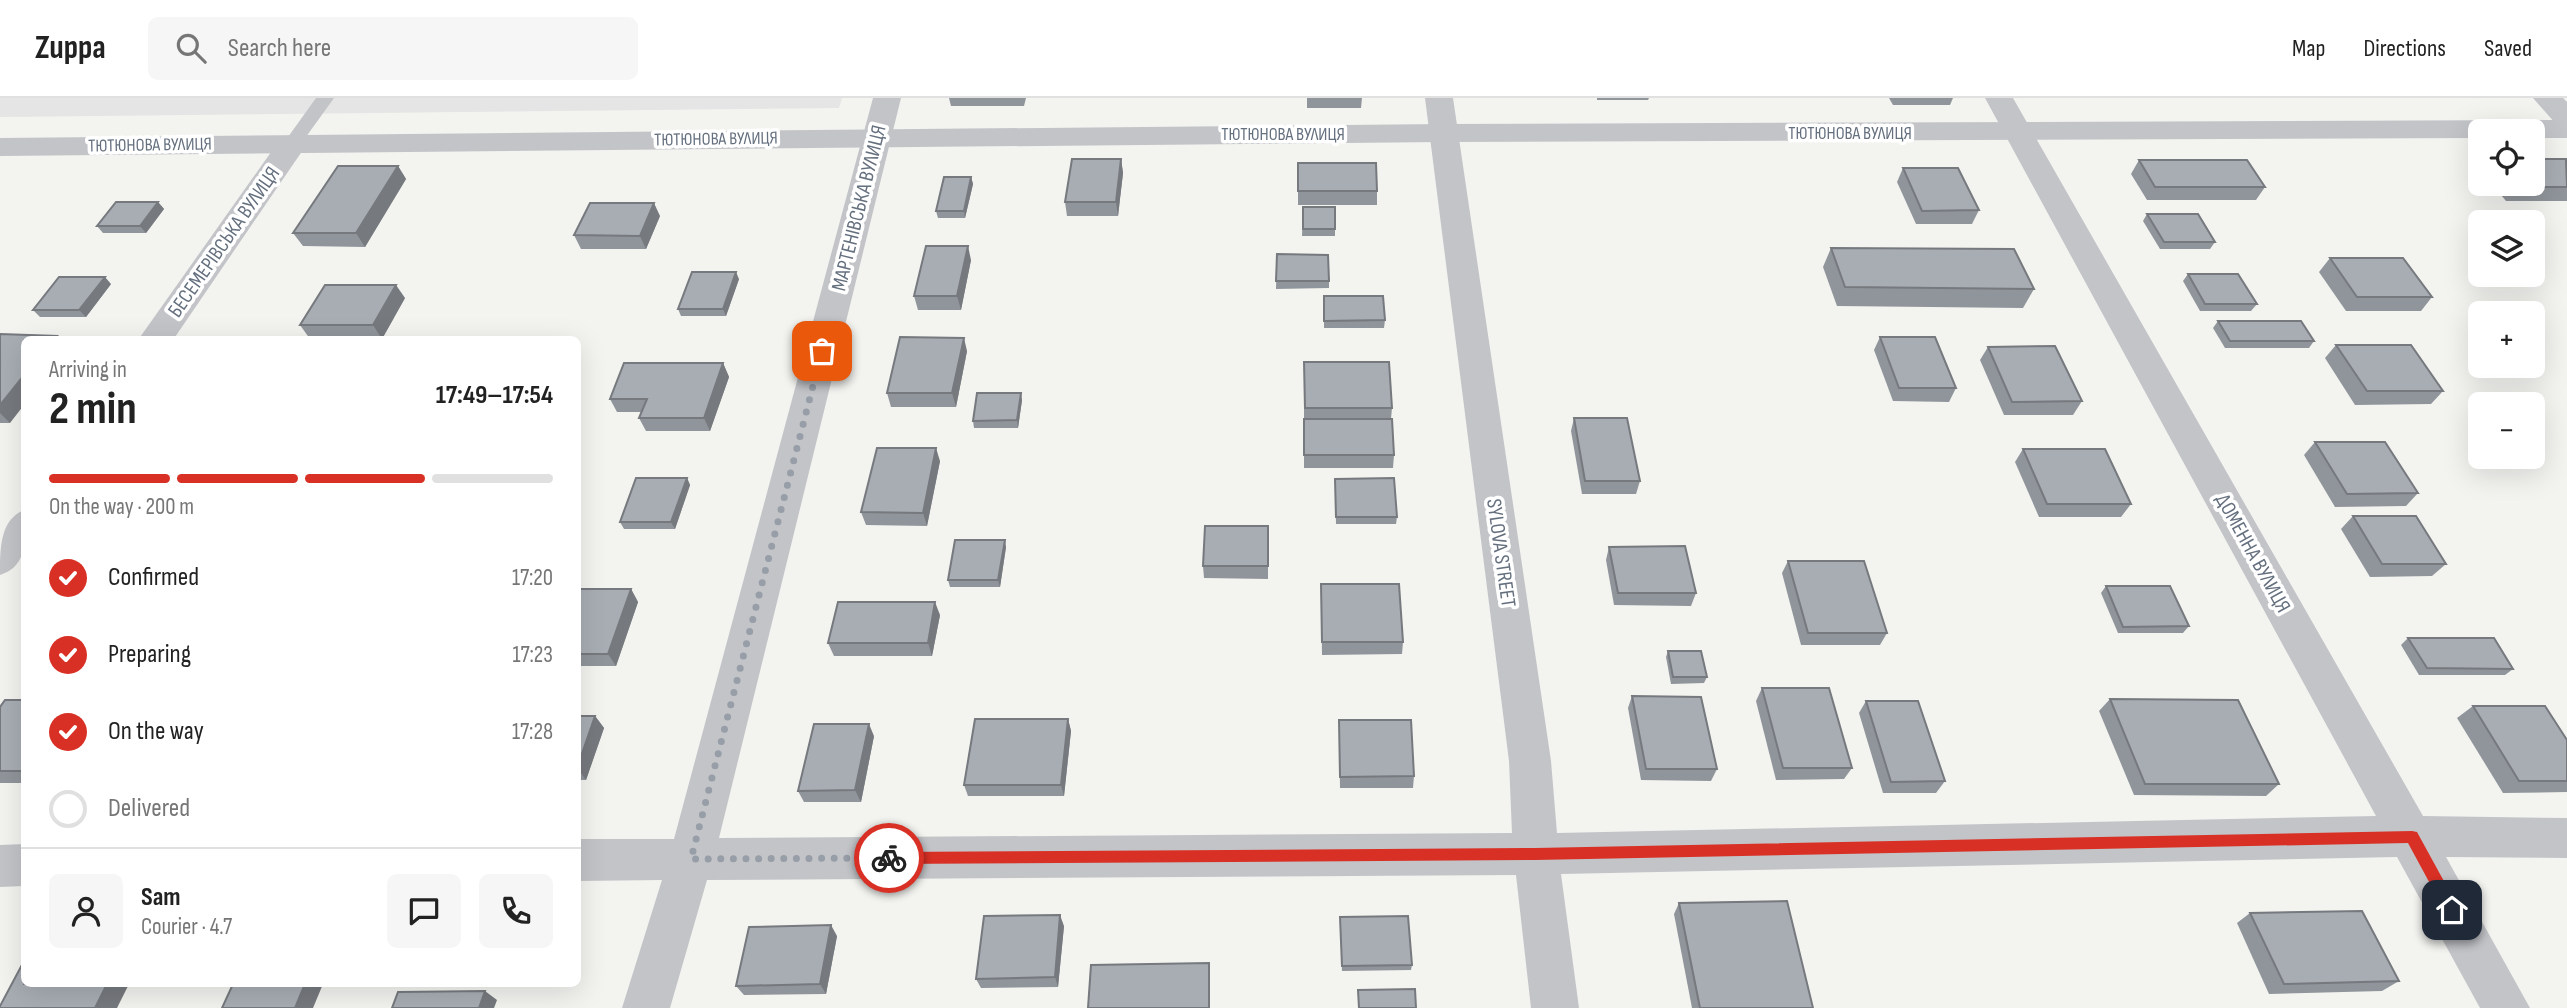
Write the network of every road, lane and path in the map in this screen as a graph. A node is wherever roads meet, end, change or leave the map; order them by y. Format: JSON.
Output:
{"nodes":[{"id":1,"x":325,"y":98,"type":"edge"},
{"id":2,"x":887,"y":98,"type":"edge"},
{"id":3,"x":1999,"y":98,"type":"edge"},
{"id":4,"x":2547,"y":98,"type":"edge"},
{"id":5,"x":1441,"y":115,"type":"edge"},
{"id":6,"x":2567,"y":119,"type":"edge"},
{"id":7,"x":2567,"y":129,"type":"edge"},
{"id":8,"x":2018,"y":133,"type":"junction"},
{"id":9,"x":877,"y":137,"type":"junction"},
{"id":10,"x":292,"y":144,"type":"junction"},
{"id":11,"x":0,"y":147,"type":"edge"},
{"id":12,"x":158,"y":336,"type":"edge"},
{"id":13,"x":21,"y":530,"type":"edge"},
{"id":14,"x":0,"y":560,"type":"edge"},
{"id":15,"x":2412,"y":836,"type":"junction"},
{"id":16,"x":2567,"y":838,"type":"edge"},
{"id":17,"x":1535,"y":854,"type":"junction"},
{"id":18,"x":691,"y":859,"type":"junction"},
{"id":19,"x":581,"y":860,"type":"edge"},
{"id":20,"x":21,"y":865,"type":"edge"},
{"id":21,"x":0,"y":866,"type":"edge"},
{"id":22,"x":646,"y":1008,"type":"edge"},
{"id":23,"x":1555,"y":1008,"type":"edge"},
{"id":24,"x":2506,"y":1008,"type":"edge"}],
"edges":[{"from":1,"to":10,"type":"lane"},
{"from":2,"to":9,"type":"street","name":"МАРТЕНІВСЬКА ВУЛИЦЯ"},
{"from":3,"to":8,"type":"street","name":"ДОМЕННА ВУЛИЦЯ"},
{"from":4,"to":6,"type":"street"},
{"from":5,"to":8,"type":"street","name":"ТЮТЮНОВА ВУЛИЦЯ"},
{"from":5,"to":9,"type":"street","name":"ТЮТЮНОВА ВУЛИЦЯ"},
{"from":5,"to":17,"type":"street","name":"SYLOVA STREET"},
{"from":7,"to":8,"type":"street","name":"ТЮТЮНОВА ВУЛИЦЯ"},
{"from":8,"to":15,"type":"street","name":"ДОМЕННА ВУЛИЦЯ"},
{"from":9,"to":10,"type":"street","name":"ТЮТЮНОВА ВУЛИЦЯ"},
{"from":9,"to":18,"type":"street","name":"МАРТЕНІВСЬКА ВУЛИЦЯ"},
{"from":10,"to":11,"type":"street","name":"ТЮТЮНОВА ВУЛИЦЯ"},
{"from":10,"to":12,"type":"street","name":"БЕСЕМЕРІВСЬКА ВУЛИЦЯ"},
{"from":13,"to":14,"type":"street"},
{"from":15,"to":16,"type":"street"},
{"from":15,"to":17,"type":"street"},
{"from":15,"to":24,"type":"street","name":"ДОМЕННА ВУЛИЦЯ"},
{"from":17,"to":18,"type":"street"},
{"from":17,"to":23,"type":"street","name":"SYLOVA STREET"},
{"from":18,"to":19,"type":"street"},
{"from":18,"to":22,"type":"street","name":"МАРТЕНІВСЬКА ВУЛИЦЯ"},
{"from":20,"to":21,"type":"street"}]}
